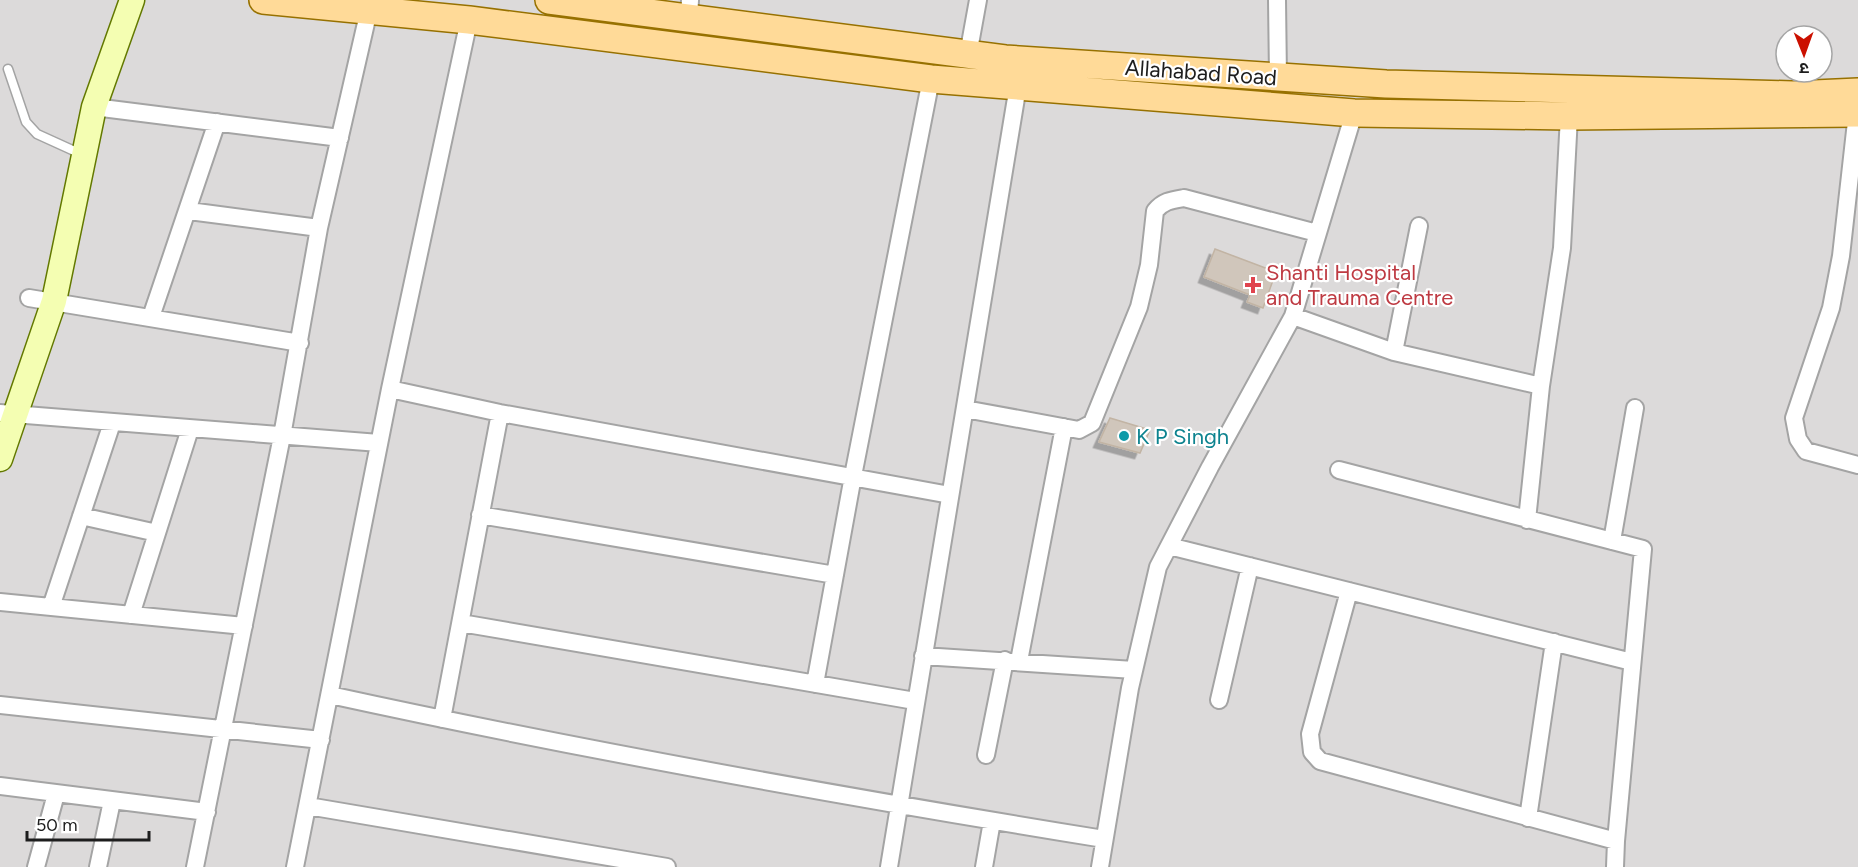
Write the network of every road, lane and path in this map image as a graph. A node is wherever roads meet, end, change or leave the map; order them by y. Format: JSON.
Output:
{"nodes":[{"id":1,"x":132,"y":0,"type":"edge"},
{"id":2,"x":263,"y":0,"type":"edge"},
{"id":3,"x":978,"y":0,"type":"edge"},
{"id":4,"x":1277,"y":0,"type":"edge"},
{"id":5,"x":559,"y":1,"type":"edge"},
{"id":6,"x":690,"y":9,"type":"edge"},
{"id":7,"x":369,"y":10,"type":"junction"},
{"id":8,"x":469,"y":20,"type":"junction"},
{"id":9,"x":968,"y":55,"type":"junction"},
{"id":10,"x":8,"y":69,"type":"dead end"},
{"id":11,"x":1278,"y":77,"type":"junction"},
{"id":12,"x":931,"y":79,"type":"junction"},
{"id":13,"x":1018,"y":86,"type":"junction"},
{"id":14,"x":1858,"y":106,"type":"edge"},
{"id":15,"x":94,"y":107,"type":"junction"},
{"id":16,"x":1354,"y":113,"type":"junction"},
{"id":17,"x":1569,"y":116,"type":"junction"},
{"id":18,"x":217,"y":122,"type":"junction"},
{"id":19,"x":340,"y":138,"type":"junction"},
{"id":20,"x":84,"y":155,"type":"junction"},
{"id":21,"x":189,"y":211,"type":"junction"},
{"id":22,"x":1419,"y":226,"type":"dead end"},
{"id":23,"x":319,"y":228,"type":"junction"},
{"id":24,"x":1317,"y":233,"type":"junction"},
{"id":25,"x":29,"y":298,"type":"dead end"},
{"id":26,"x":54,"y":301,"type":"junction"},
{"id":27,"x":1293,"y":316,"type":"junction"},
{"id":28,"x":151,"y":317,"type":"junction"},
{"id":29,"x":300,"y":343,"type":"junction"},
{"id":30,"x":1394,"y":352,"type":"junction"},
{"id":31,"x":1541,"y":386,"type":"junction"},
{"id":32,"x":390,"y":388,"type":"junction"},
{"id":33,"x":1635,"y":408,"type":"dead end"},
{"id":34,"x":965,"y":409,"type":"junction"},
{"id":35,"x":500,"y":413,"type":"junction"},
{"id":36,"x":7,"y":415,"type":"edge"},
{"id":37,"x":112,"y":423,"type":"junction"},
{"id":38,"x":1064,"y":427,"type":"junction"},
{"id":39,"x":190,"y":429,"type":"junction"},
{"id":40,"x":282,"y":436,"type":"junction"},
{"id":41,"x":379,"y":443,"type":"junction"},
{"id":42,"x":0,"y":459,"type":"edge"},
{"id":43,"x":1858,"y":465,"type":"edge"},
{"id":44,"x":1339,"y":470,"type":"dead end"},
{"id":45,"x":853,"y":476,"type":"junction"},
{"id":46,"x":950,"y":495,"type":"junction"},
{"id":47,"x":480,"y":514,"type":"junction"},
{"id":48,"x":81,"y":516,"type":"junction"},
{"id":49,"x":1527,"y":520,"type":"junction"},
{"id":50,"x":157,"y":533,"type":"junction"},
{"id":51,"x":1612,"y":541,"type":"junction"},
{"id":52,"x":1169,"y":546,"type":"junction"},
{"id":53,"x":1250,"y":566,"type":"junction"},
{"id":54,"x":835,"y":574,"type":"junction"},
{"id":55,"x":1349,"y":591,"type":"junction"},
{"id":56,"x":0,"y":602,"type":"edge"},
{"id":57,"x":51,"y":607,"type":"junction"},
{"id":58,"x":131,"y":615,"type":"junction"},
{"id":59,"x":461,"y":623,"type":"junction"},
{"id":60,"x":244,"y":626,"type":"junction"},
{"id":61,"x":1554,"y":642,"type":"junction"},
{"id":62,"x":923,"y":656,"type":"junction"},
{"id":63,"x":1012,"y":661,"type":"junction"},
{"id":64,"x":1632,"y":662,"type":"junction"},
{"id":65,"x":1134,"y":670,"type":"junction"},
{"id":66,"x":815,"y":684,"type":"junction"},
{"id":67,"x":330,"y":695,"type":"junction"},
{"id":68,"x":1219,"y":700,"type":"dead end"},
{"id":69,"x":915,"y":701,"type":"junction"},
{"id":70,"x":0,"y":705,"type":"edge"},
{"id":71,"x":442,"y":719,"type":"junction"},
{"id":72,"x":224,"y":728,"type":"junction"},
{"id":73,"x":321,"y":740,"type":"junction"},
{"id":74,"x":986,"y":756,"type":"dead end"},
{"id":75,"x":0,"y":786,"type":"edge"},
{"id":76,"x":56,"y":794,"type":"junction"},
{"id":77,"x":112,"y":801,"type":"junction"},
{"id":78,"x":308,"y":806,"type":"junction"},
{"id":79,"x":899,"y":806,"type":"junction"},
{"id":80,"x":207,"y":812,"type":"junction"},
{"id":81,"x":1528,"y":818,"type":"junction"},
{"id":82,"x":992,"y":821,"type":"junction"},
{"id":83,"x":1104,"y":839,"type":"junction"},
{"id":84,"x":1616,"y":841,"type":"junction"},
{"id":85,"x":36,"y":867,"type":"edge"},
{"id":86,"x":98,"y":867,"type":"edge"},
{"id":87,"x":195,"y":867,"type":"edge"},
{"id":88,"x":295,"y":867,"type":"edge"},
{"id":89,"x":666,"y":867,"type":"edge"},
{"id":90,"x":889,"y":867,"type":"edge"},
{"id":91,"x":984,"y":867,"type":"edge"},
{"id":92,"x":1100,"y":867,"type":"edge"},
{"id":93,"x":1616,"y":867,"type":"edge"}],
"edges":[{"from":1,"to":15,"type":"street"},
{"from":2,"to":7,"type":"main road"},
{"from":3,"to":9,"type":"street"},
{"from":4,"to":11,"type":"street"},
{"from":5,"to":6,"type":"main road","name":"Allahabad Road"},
{"from":6,"to":9,"type":"main road","name":"Allahabad Road"},
{"from":7,"to":8,"type":"main road"},
{"from":7,"to":19,"type":"street"},
{"from":8,"to":12,"type":"main road"},
{"from":8,"to":32,"type":"street"},
{"from":9,"to":11,"type":"main road","name":"Allahabad Road"},
{"from":10,"to":20,"type":"lane"},
{"from":11,"to":14,"type":"main road","name":"Allahabad Road"},
{"from":12,"to":13,"type":"main road"},
{"from":12,"to":45,"type":"street"},
{"from":13,"to":16,"type":"main road"},
{"from":13,"to":34,"type":"street"},
{"from":14,"to":17,"type":"main road"},
{"from":14,"to":43,"type":"street"},
{"from":15,"to":18,"type":"street"},
{"from":15,"to":20,"type":"street"},
{"from":16,"to":17,"type":"main road"},
{"from":16,"to":24,"type":"street"},
{"from":17,"to":31,"type":"street"},
{"from":18,"to":19,"type":"street"},
{"from":18,"to":21,"type":"street"},
{"from":19,"to":23,"type":"street"},
{"from":20,"to":26,"type":"street"},
{"from":21,"to":23,"type":"street"},
{"from":21,"to":28,"type":"street"},
{"from":22,"to":30,"type":"street"},
{"from":23,"to":29,"type":"street"},
{"from":24,"to":27,"type":"street"},
{"from":24,"to":38,"type":"street"},
{"from":25,"to":26,"type":"street"},
{"from":26,"to":28,"type":"street"},
{"from":26,"to":36,"type":"street"},
{"from":27,"to":30,"type":"street"},
{"from":27,"to":52,"type":"street"},
{"from":28,"to":29,"type":"street"},
{"from":29,"to":40,"type":"street"},
{"from":30,"to":31,"type":"street"},
{"from":31,"to":49,"type":"street"},
{"from":32,"to":35,"type":"street"},
{"from":32,"to":41,"type":"street"},
{"from":33,"to":51,"type":"street"},
{"from":34,"to":38,"type":"street"},
{"from":34,"to":46,"type":"street"},
{"from":35,"to":45,"type":"street"},
{"from":35,"to":47,"type":"street"},
{"from":36,"to":37,"type":"street"},
{"from":36,"to":42,"type":"street"},
{"from":37,"to":39,"type":"street"},
{"from":37,"to":48,"type":"street"},
{"from":38,"to":63,"type":"street"},
{"from":39,"to":40,"type":"street"},
{"from":39,"to":50,"type":"street"},
{"from":40,"to":41,"type":"street"},
{"from":40,"to":60,"type":"street"},
{"from":41,"to":67,"type":"street"},
{"from":44,"to":49,"type":"street"},
{"from":45,"to":46,"type":"street"},
{"from":45,"to":54,"type":"street"},
{"from":46,"to":62,"type":"street"},
{"from":47,"to":54,"type":"street"},
{"from":47,"to":59,"type":"street"},
{"from":48,"to":50,"type":"street"},
{"from":48,"to":57,"type":"street"},
{"from":49,"to":51,"type":"street"},
{"from":50,"to":58,"type":"street"},
{"from":51,"to":64,"type":"street"},
{"from":52,"to":53,"type":"street"},
{"from":52,"to":65,"type":"street"},
{"from":53,"to":55,"type":"street"},
{"from":53,"to":68,"type":"street"},
{"from":54,"to":66,"type":"street"},
{"from":55,"to":61,"type":"street"},
{"from":55,"to":81,"type":"street"},
{"from":56,"to":57,"type":"street"},
{"from":57,"to":58,"type":"street"},
{"from":58,"to":60,"type":"street"},
{"from":59,"to":66,"type":"street"},
{"from":59,"to":71,"type":"street"},
{"from":60,"to":72,"type":"street"},
{"from":61,"to":64,"type":"street"},
{"from":61,"to":81,"type":"street"},
{"from":62,"to":63,"type":"street"},
{"from":62,"to":69,"type":"street"},
{"from":63,"to":65,"type":"street"},
{"from":63,"to":74,"type":"street"},
{"from":64,"to":84,"type":"street"},
{"from":65,"to":83,"type":"street"},
{"from":66,"to":69,"type":"street"},
{"from":67,"to":71,"type":"street"},
{"from":67,"to":73,"type":"street"},
{"from":69,"to":79,"type":"street"},
{"from":70,"to":72,"type":"street"},
{"from":71,"to":79,"type":"street"},
{"from":72,"to":73,"type":"street"},
{"from":72,"to":80,"type":"street"},
{"from":73,"to":78,"type":"street"},
{"from":75,"to":76,"type":"street"},
{"from":76,"to":77,"type":"street"},
{"from":76,"to":85,"type":"street"},
{"from":77,"to":80,"type":"street"},
{"from":77,"to":86,"type":"street"},
{"from":78,"to":88,"type":"street"},
{"from":78,"to":89,"type":"street"},
{"from":79,"to":82,"type":"street"},
{"from":79,"to":90,"type":"street"},
{"from":80,"to":87,"type":"street"},
{"from":81,"to":84,"type":"street"},
{"from":82,"to":83,"type":"street"},
{"from":82,"to":91,"type":"street"},
{"from":83,"to":92,"type":"street"},
{"from":84,"to":93,"type":"street"}]}
